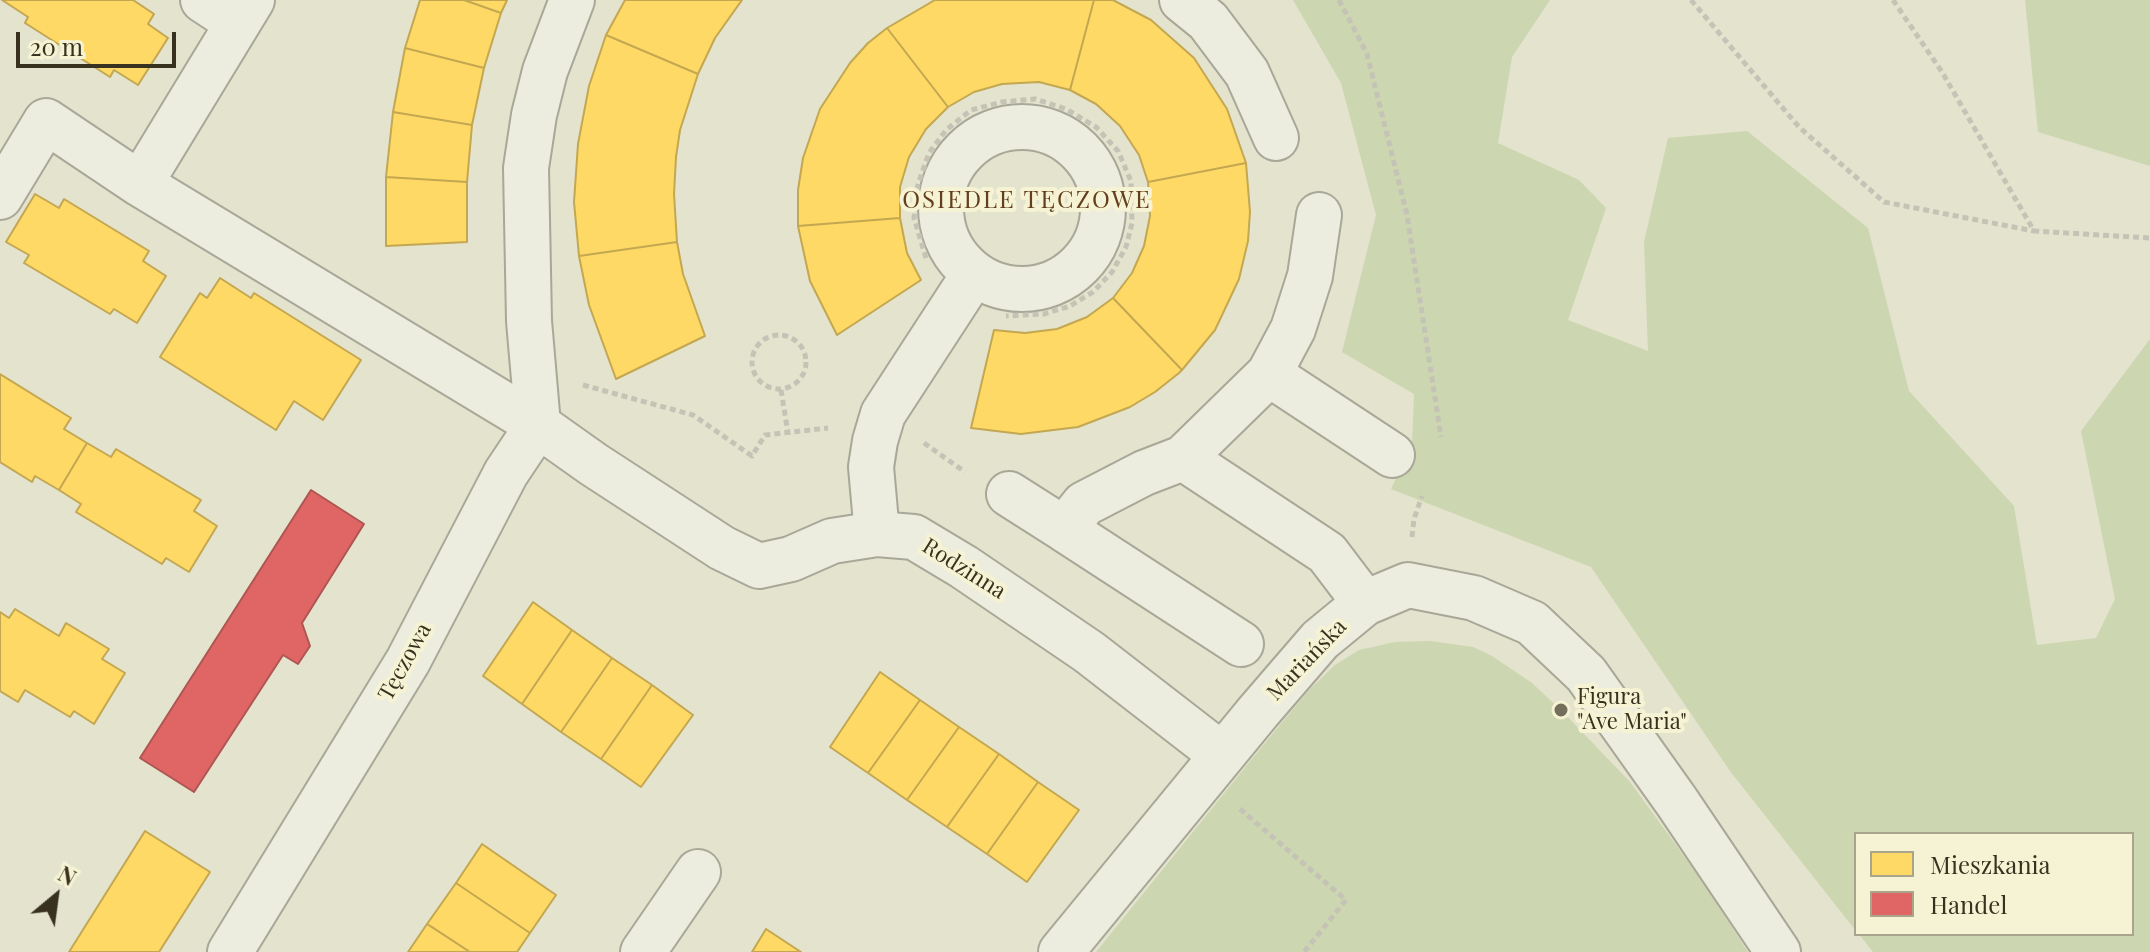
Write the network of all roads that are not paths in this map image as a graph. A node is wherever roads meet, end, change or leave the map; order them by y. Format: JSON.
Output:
{"nodes":[{"id":1,"x":572,"y":0,"type":"edge"},
{"id":2,"x":1182,"y":0,"type":"edge"},
{"id":3,"x":231,"y":8,"type":"edge"},
{"id":4,"x":1276,"y":138,"type":"dead end"},
{"id":5,"x":140,"y":184,"type":"junction"},
{"id":6,"x":0,"y":197,"type":"edge"},
{"id":7,"x":1319,"y":215,"type":"dead end"},
{"id":8,"x":974,"y":274,"type":"dead end"},
{"id":9,"x":1269,"y":374,"type":"junction"},
{"id":10,"x":538,"y":425,"type":"junction"},
{"id":11,"x":1392,"y":455,"type":"dead end"},
{"id":12,"x":1183,"y":458,"type":"junction"},
{"id":13,"x":1009,"y":494,"type":"dead end"},
{"id":14,"x":1064,"y":529,"type":"junction"},
{"id":15,"x":877,"y":534,"type":"junction"},
{"id":16,"x":1365,"y":603,"type":"junction"},
{"id":17,"x":1241,"y":644,"type":"dead end"},
{"id":18,"x":1213,"y":767,"type":"junction"},
{"id":19,"x":698,"y":872,"type":"dead end"},
{"id":20,"x":230,"y":952,"type":"edge"},
{"id":21,"x":643,"y":952,"type":"edge"},
{"id":22,"x":1061,"y":952,"type":"edge"},
{"id":23,"x":1778,"y":952,"type":"edge"}],
"edges":[{"from":1,"to":10,"type":"street"},
{"from":2,"to":4,"type":"street"},
{"from":3,"to":5,"type":"street"},
{"from":5,"to":6,"type":"street"},
{"from":5,"to":10,"type":"street"},
{"from":7,"to":9,"type":"street"},
{"from":8,"to":15,"type":"street"},
{"from":9,"to":11,"type":"street"},
{"from":9,"to":12,"type":"street"},
{"from":10,"to":15,"type":"street","name":"Rodzinna"},
{"from":10,"to":20,"type":"street","name":"Tęczowa"},
{"from":12,"to":14,"type":"street"},
{"from":12,"to":16,"type":"street"},
{"from":13,"to":14,"type":"street"},
{"from":14,"to":17,"type":"street"},
{"from":15,"to":18,"type":"street","name":"Rodzinna"},
{"from":16,"to":18,"type":"street","name":"Mariańska"},
{"from":16,"to":23,"type":"street","name":"Mariańska"},
{"from":18,"to":22,"type":"street","name":"Mariańska"},
{"from":19,"to":21,"type":"street"}]}
